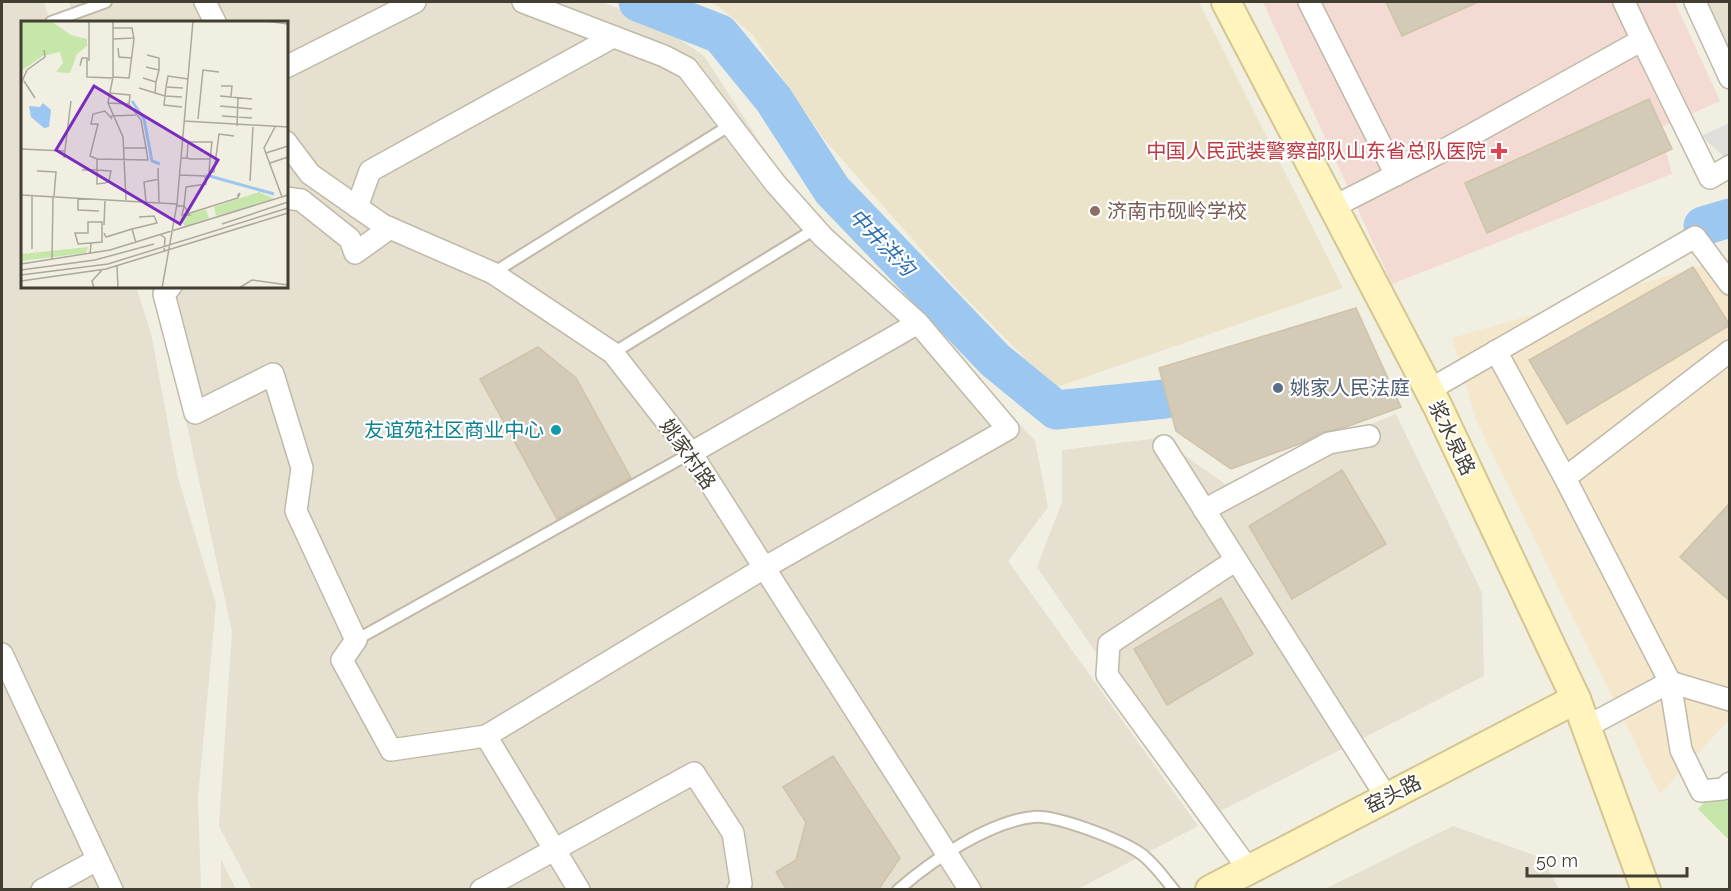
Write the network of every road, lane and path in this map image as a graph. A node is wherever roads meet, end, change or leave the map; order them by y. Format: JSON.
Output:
{"nodes":[{"id":1,"x":106,"y":2,"type":"edge"},
{"id":2,"x":205,"y":2,"type":"edge"},
{"id":3,"x":415,"y":2,"type":"edge"},
{"id":4,"x":523,"y":2,"type":"edge"},
{"id":5,"x":1226,"y":2,"type":"edge"},
{"id":6,"x":1309,"y":2,"type":"edge"},
{"id":7,"x":1624,"y":2,"type":"edge"},
{"id":8,"x":1695,"y":2,"type":"edge"},
{"id":9,"x":54,"y":21,"type":"edge"},
{"id":10,"x":214,"y":21,"type":"edge"},
{"id":11,"x":613,"y":37,"type":"junction"},
{"id":12,"x":1642,"y":40,"type":"junction"},
{"id":13,"x":1723,"y":43,"type":"edge"},
{"id":14,"x":288,"y":67,"type":"edge"},
{"id":15,"x":1730,"y":78,"type":"edge"},
{"id":16,"x":732,"y":124,"type":"junction"},
{"id":17,"x":288,"y":145,"type":"edge"},
{"id":18,"x":1730,"y":166,"type":"edge"},
{"id":19,"x":1396,"y":175,"type":"junction"},
{"id":20,"x":288,"y":198,"type":"edge"},
{"id":21,"x":1335,"y":206,"type":"junction"},
{"id":22,"x":357,"y":207,"type":"junction"},
{"id":23,"x":390,"y":228,"type":"junction"},
{"id":24,"x":815,"y":229,"type":"junction"},
{"id":25,"x":493,"y":273,"type":"junction"},
{"id":26,"x":1730,"y":284,"type":"edge"},
{"id":27,"x":169,"y":288,"type":"edge"},
{"id":28,"x":918,"y":323,"type":"junction"},
{"id":29,"x":1496,"y":351,"type":"junction"},
{"id":30,"x":1730,"y":351,"type":"edge"},
{"id":31,"x":613,"y":353,"type":"junction"},
{"id":32,"x":1429,"y":390,"type":"junction"},
{"id":33,"x":1369,"y":436,"type":"dead end"},
{"id":34,"x":1164,"y":446,"type":"dead end"},
{"id":35,"x":691,"y":453,"type":"junction"},
{"id":36,"x":1565,"y":478,"type":"junction"},
{"id":37,"x":1204,"y":510,"type":"junction"},
{"id":38,"x":1236,"y":560,"type":"junction"},
{"id":39,"x":764,"y":568,"type":"junction"},
{"id":40,"x":356,"y":639,"type":"junction"},
{"id":41,"x":2,"y":654,"type":"edge"},
{"id":42,"x":1670,"y":682,"type":"junction"},
{"id":43,"x":1576,"y":699,"type":"junction"},
{"id":44,"x":1730,"y":700,"type":"edge"},
{"id":45,"x":1586,"y":727,"type":"junction"},
{"id":46,"x":486,"y":736,"type":"junction"},
{"id":47,"x":1730,"y":783,"type":"edge"},
{"id":48,"x":1387,"y":798,"type":"junction"},
{"id":49,"x":554,"y":849,"type":"junction"},
{"id":50,"x":947,"y":854,"type":"junction"},
{"id":51,"x":97,"y":860,"type":"junction"},
{"id":52,"x":1249,"y":870,"type":"junction"},
{"id":53,"x":42,"y":890,"type":"edge"},
{"id":54,"x":112,"y":890,"type":"edge"},
{"id":55,"x":481,"y":890,"type":"edge"},
{"id":56,"x":579,"y":890,"type":"edge"},
{"id":57,"x":738,"y":890,"type":"edge"},
{"id":58,"x":898,"y":890,"type":"edge"},
{"id":59,"x":969,"y":890,"type":"edge"},
{"id":60,"x":1174,"y":890,"type":"edge"},
{"id":61,"x":1210,"y":890,"type":"edge"},
{"id":62,"x":1646,"y":890,"type":"edge"}],
"edges":[{"from":1,"to":9,"type":"lane"},
{"from":2,"to":10,"type":"street"},
{"from":3,"to":14,"type":"street"},
{"from":4,"to":11,"type":"street"},
{"from":5,"to":21,"type":"main road","name":"浆水泉路"},
{"from":6,"to":19,"type":"street"},
{"from":7,"to":12,"type":"street"},
{"from":8,"to":13,"type":"street"},
{"from":11,"to":16,"type":"street"},
{"from":11,"to":22,"type":"street"},
{"from":12,"to":18,"type":"street"},
{"from":12,"to":19,"type":"street"},
{"from":13,"to":15,"type":"street"},
{"from":16,"to":24,"type":"street"},
{"from":16,"to":25,"type":"lane"},
{"from":17,"to":22,"type":"street","name":"姚家村路"},
{"from":19,"to":21,"type":"street"},
{"from":20,"to":23,"type":"street"},
{"from":21,"to":32,"type":"main road","name":"浆水泉路"},
{"from":22,"to":23,"type":"street","name":"姚家村路"},
{"from":23,"to":25,"type":"street","name":"姚家村路"},
{"from":24,"to":28,"type":"street"},
{"from":24,"to":31,"type":"lane"},
{"from":25,"to":31,"type":"street","name":"姚家村路"},
{"from":26,"to":29,"type":"street"},
{"from":27,"to":40,"type":"street"},
{"from":28,"to":35,"type":"street"},
{"from":28,"to":39,"type":"street"},
{"from":29,"to":32,"type":"street"},
{"from":29,"to":36,"type":"street"},
{"from":30,"to":36,"type":"street"},
{"from":31,"to":35,"type":"street","name":"姚家村路"},
{"from":32,"to":43,"type":"main road","name":"浆水泉路"},
{"from":33,"to":37,"type":"street"},
{"from":34,"to":37,"type":"street"},
{"from":35,"to":39,"type":"street","name":"姚家村路"},
{"from":35,"to":40,"type":"lane"},
{"from":36,"to":42,"type":"street"},
{"from":37,"to":38,"type":"street"},
{"from":38,"to":48,"type":"street"},
{"from":38,"to":52,"type":"street"},
{"from":39,"to":46,"type":"street"},
{"from":39,"to":50,"type":"street","name":"姚家村路"},
{"from":40,"to":46,"type":"street"},
{"from":41,"to":51,"type":"street"},
{"from":42,"to":44,"type":"street"},
{"from":42,"to":45,"type":"street"},
{"from":42,"to":47,"type":"street"},
{"from":43,"to":45,"type":"main road","name":"浆水泉路"},
{"from":43,"to":48,"type":"main road","name":"窑头路"},
{"from":45,"to":62,"type":"main road","name":"浆水泉路"},
{"from":46,"to":49,"type":"street"},
{"from":48,"to":52,"type":"main road","name":"窑头路"},
{"from":49,"to":55,"type":"street"},
{"from":49,"to":56,"type":"street"},
{"from":49,"to":57,"type":"street"},
{"from":50,"to":58,"type":"lane"},
{"from":50,"to":59,"type":"street","name":"姚家村路"},
{"from":50,"to":60,"type":"lane"},
{"from":51,"to":53,"type":"street"},
{"from":51,"to":54,"type":"street"},
{"from":52,"to":61,"type":"main road","name":"窑头路"}]}
